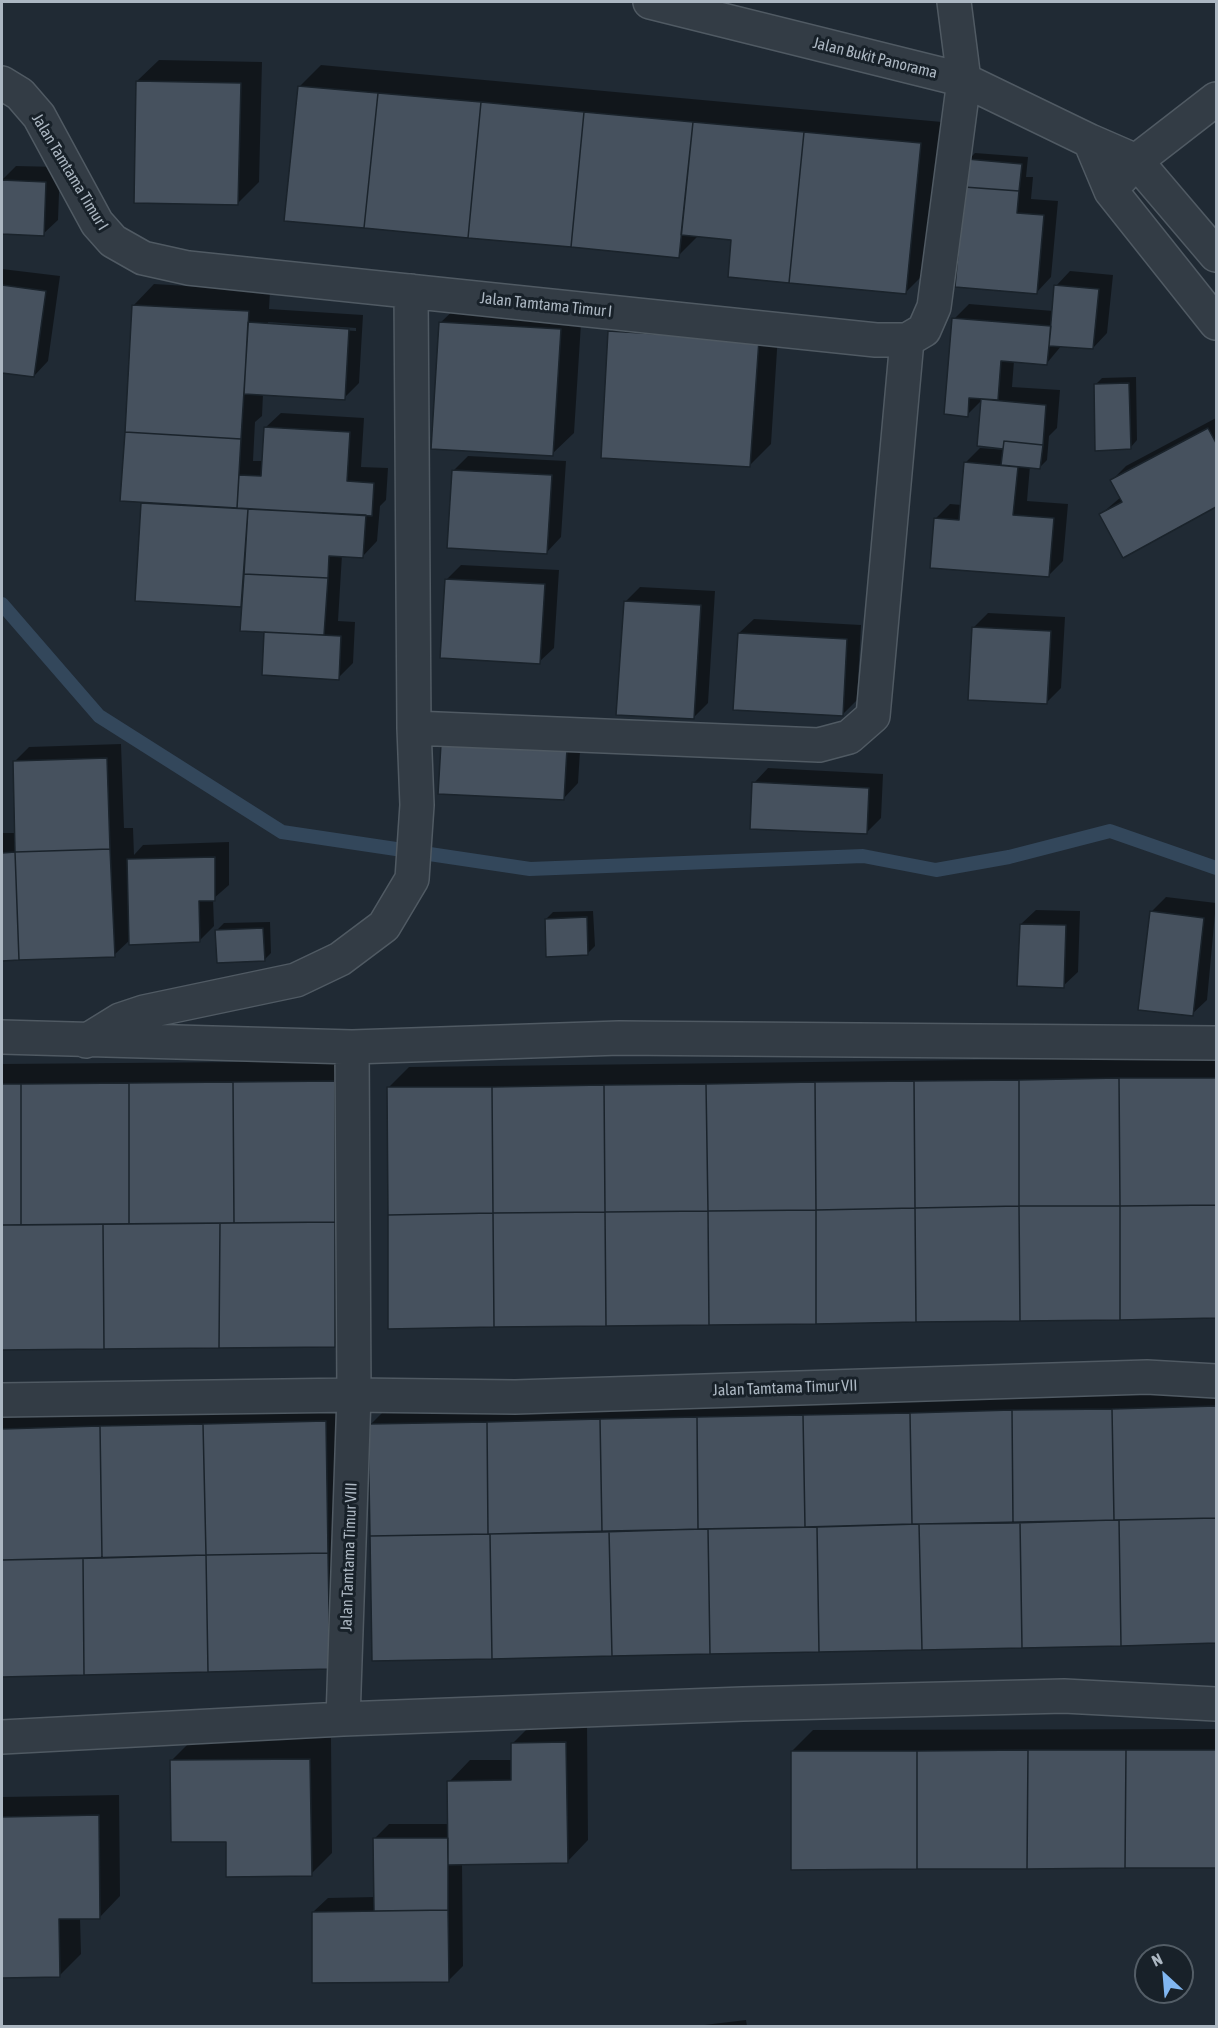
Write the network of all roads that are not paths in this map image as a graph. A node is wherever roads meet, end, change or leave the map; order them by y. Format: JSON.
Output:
{"nodes":[{"id":1,"x":651,"y":2,"type":"edge"},
{"id":2,"x":954,"y":2,"type":"edge"},
{"id":3,"x":964,"y":80,"type":"junction"},
{"id":4,"x":2,"y":83,"type":"edge"},
{"id":5,"x":1216,"y":99,"type":"edge"},
{"id":6,"x":1090,"y":141,"type":"junction"},
{"id":7,"x":1136,"y":161,"type":"junction"},
{"id":8,"x":1111,"y":191,"type":"junction"},
{"id":9,"x":1216,"y":255,"type":"edge"},
{"id":10,"x":411,"y":291,"type":"junction"},
{"id":11,"x":1216,"y":323,"type":"edge"},
{"id":12,"x":907,"y":340,"type":"junction"},
{"id":13,"x":414,"y":728,"type":"junction"},
{"id":14,"x":2,"y":1037,"type":"edge"},
{"id":15,"x":86,"y":1041,"type":"junction"},
{"id":16,"x":1216,"y":1043,"type":"edge"},
{"id":17,"x":352,"y":1047,"type":"junction"},
{"id":18,"x":1216,"y":1381,"type":"edge"},
{"id":19,"x":354,"y":1395,"type":"junction"},
{"id":20,"x":2,"y":1400,"type":"edge"},
{"id":21,"x":1216,"y":1704,"type":"edge"},
{"id":22,"x":343,"y":1719,"type":"junction"},
{"id":23,"x":2,"y":1737,"type":"edge"}],
"edges":[{"from":1,"to":3,"type":"street","name":"Jalan Bukit Panorama"},
{"from":2,"to":3,"type":"street"},
{"from":3,"to":6,"type":"street","name":"Jalan Bukit Panorama"},
{"from":3,"to":12,"type":"street"},
{"from":4,"to":10,"type":"street","name":"Jalan Tamtama Timur I"},
{"from":5,"to":7,"type":"street"},
{"from":6,"to":7,"type":"street","name":"Jalan Bukit Panorama"},
{"from":6,"to":8,"type":"street"},
{"from":7,"to":8,"type":"street"},
{"from":7,"to":9,"type":"street","name":"Jalan Bukit Panorama"},
{"from":8,"to":11,"type":"street"},
{"from":10,"to":12,"type":"street","name":"Jalan Tamtama Timur I"},
{"from":10,"to":13,"type":"street"},
{"from":12,"to":13,"type":"street"},
{"from":13,"to":15,"type":"street"},
{"from":14,"to":15,"type":"street"},
{"from":15,"to":17,"type":"street"},
{"from":16,"to":17,"type":"street"},
{"from":17,"to":19,"type":"street","name":"Jalan Tamtama Timur VIII"},
{"from":18,"to":19,"type":"street","name":"Jalan Tamtama Timur VII"},
{"from":19,"to":20,"type":"street","name":"Jalan Tamtama Timur VII"},
{"from":19,"to":22,"type":"street","name":"Jalan Tamtama Timur VIII"},
{"from":21,"to":22,"type":"street"},
{"from":22,"to":23,"type":"street"}]}
